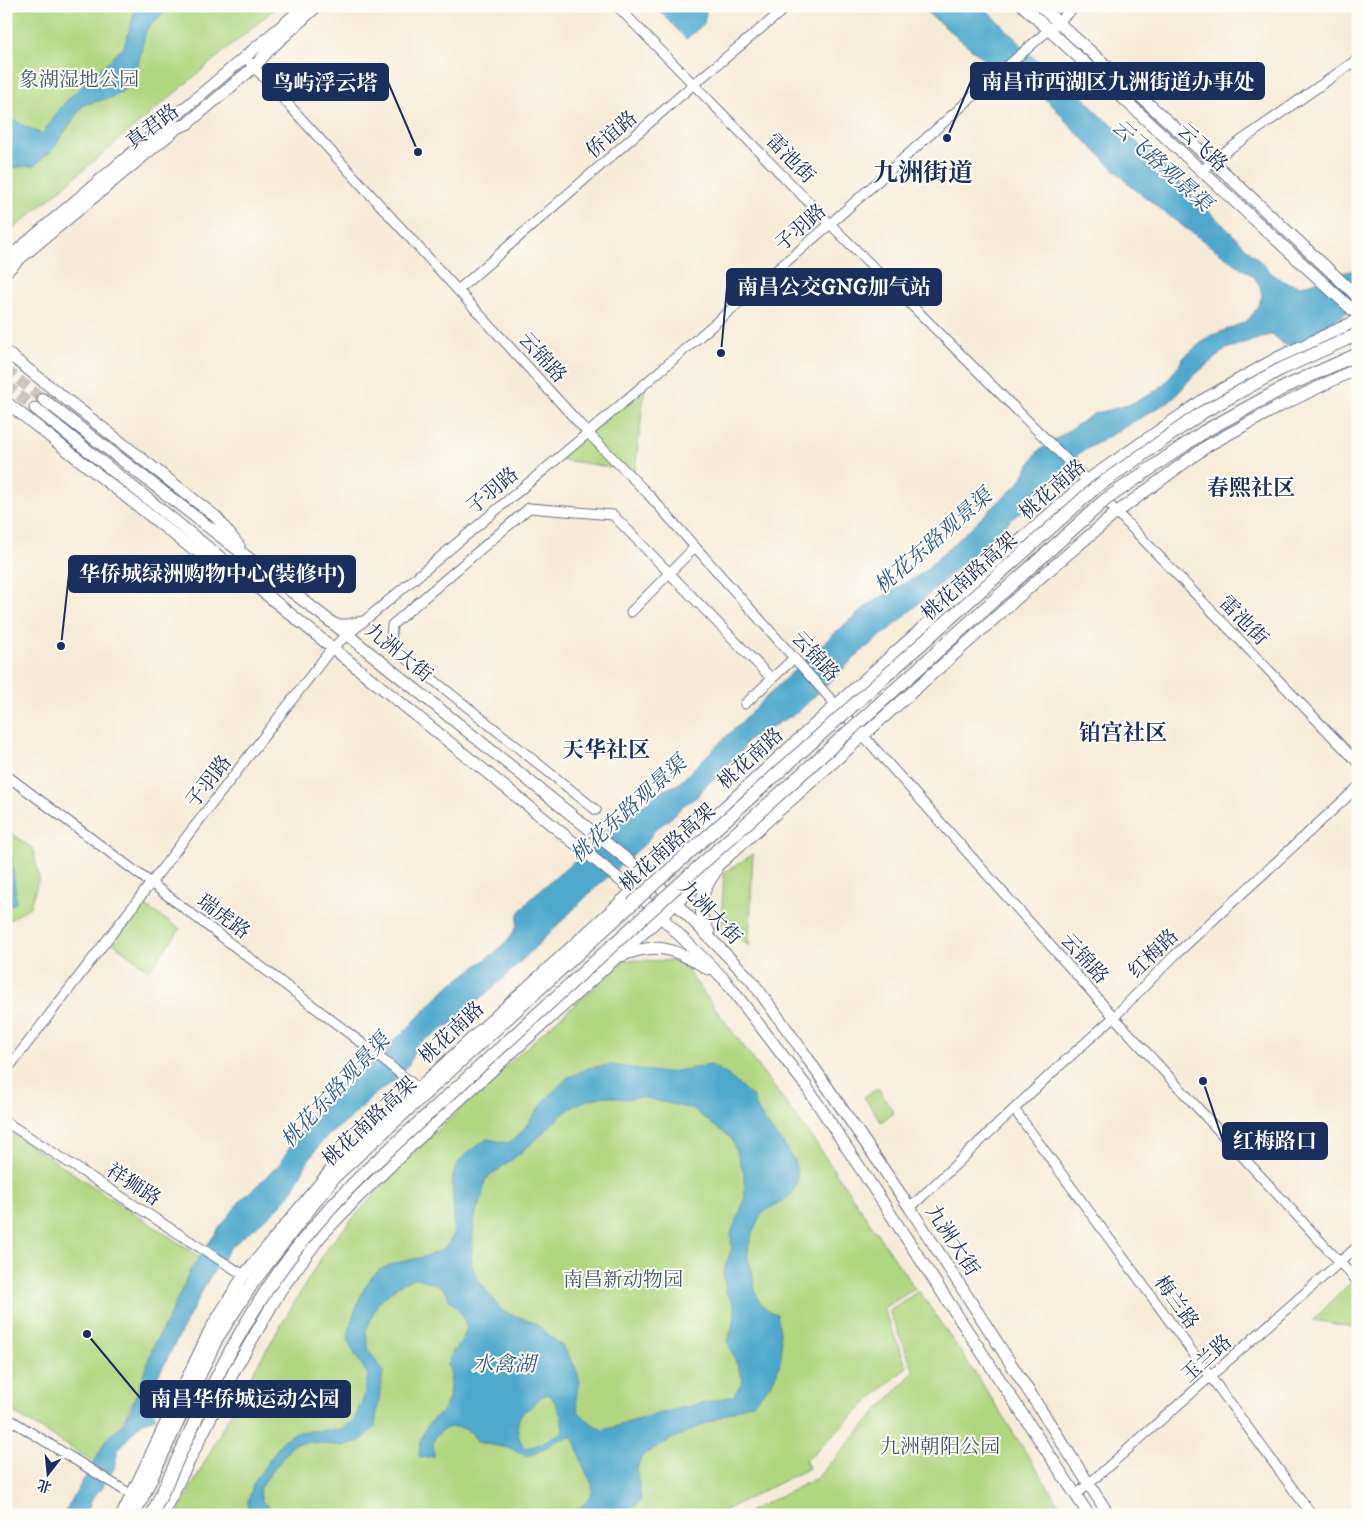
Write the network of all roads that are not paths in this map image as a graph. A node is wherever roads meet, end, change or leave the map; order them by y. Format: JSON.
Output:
{"nodes":[{"id":1,"x":305,"y":6,"type":"edge"},
{"id":2,"x":316,"y":6,"type":"edge"},
{"id":3,"x":617,"y":6,"type":"edge"},
{"id":4,"x":788,"y":6,"type":"edge"},
{"id":5,"x":1024,"y":6,"type":"edge"},
{"id":6,"x":1040,"y":6,"type":"edge"},
{"id":7,"x":1076,"y":6,"type":"edge"},
{"id":8,"x":1053,"y":26,"type":"junction"},
{"id":9,"x":245,"y":56,"type":"junction"},
{"id":10,"x":1358,"y":59,"type":"edge"},
{"id":11,"x":254,"y":68,"type":"junction"},
{"id":12,"x":694,"y":84,"type":"junction"},
{"id":13,"x":1212,"y":161,"type":"junction"},
{"id":14,"x":1202,"y":171,"type":"junction"},
{"id":15,"x":830,"y":224,"type":"junction"},
{"id":16,"x":6,"y":260,"type":"edge"},
{"id":17,"x":6,"y":272,"type":"edge"},
{"id":18,"x":458,"y":290,"type":"junction"},
{"id":19,"x":1358,"y":297,"type":"edge"},
{"id":20,"x":1357,"y":316,"type":"edge"},
{"id":21,"x":1358,"y":334,"type":"edge"},
{"id":22,"x":1299,"y":347,"type":"junction"},
{"id":23,"x":6,"y":353,"type":"edge"},
{"id":24,"x":1358,"y":354,"type":"edge"},
{"id":25,"x":1358,"y":368,"type":"edge"},
{"id":26,"x":1328,"y":383,"type":"junction"},
{"id":27,"x":6,"y":402,"type":"edge"},
{"id":28,"x":588,"y":433,"type":"junction"},
{"id":29,"x":1091,"y":484,"type":"junction"},
{"id":30,"x":1105,"y":500,"type":"junction"},
{"id":31,"x":1116,"y":512,"type":"junction"},
{"id":32,"x":695,"y":547,"type":"junction"},
{"id":33,"x":249,"y":560,"type":"junction"},
{"id":34,"x":239,"y":572,"type":"junction"},
{"id":35,"x":669,"y":573,"type":"junction"},
{"id":36,"x":631,"y":612,"type":"dead end"},
{"id":37,"x":364,"y":621,"type":"junction"},
{"id":38,"x":334,"y":624,"type":"junction"},
{"id":39,"x":348,"y":635,"type":"junction"},
{"id":40,"x":332,"y":648,"type":"junction"},
{"id":41,"x":795,"y":660,"type":"junction"},
{"id":42,"x":772,"y":679,"type":"junction"},
{"id":43,"x":832,"y":701,"type":"junction"},
{"id":44,"x":745,"y":704,"type":"dead end"},
{"id":45,"x":863,"y":734,"type":"junction"},
{"id":46,"x":1358,"y":763,"type":"edge"},
{"id":47,"x":6,"y":775,"type":"edge"},
{"id":48,"x":1358,"y":787,"type":"edge"},
{"id":49,"x":596,"y":810,"type":"dead end"},
{"id":50,"x":671,"y":856,"type":"junction"},
{"id":51,"x":727,"y":857,"type":"junction"},
{"id":52,"x":630,"y":862,"type":"junction"},
{"id":53,"x":648,"y":876,"type":"junction"},
{"id":54,"x":151,"y":883,"type":"junction"},
{"id":55,"x":633,"y":890,"type":"junction"},
{"id":56,"x":676,"y":902,"type":"junction"},
{"id":57,"x":662,"y":916,"type":"junction"},
{"id":58,"x":614,"y":958,"type":"junction"},
{"id":59,"x":724,"y":979,"type":"junction"},
{"id":60,"x":751,"y":980,"type":"junction"},
{"id":61,"x":1114,"y":1017,"type":"junction"},
{"id":62,"x":6,"y":1072,"type":"edge"},
{"id":63,"x":418,"y":1088,"type":"junction"},
{"id":64,"x":1014,"y":1109,"type":"junction"},
{"id":65,"x":6,"y":1122,"type":"edge"},
{"id":66,"x":910,"y":1208,"type":"junction"},
{"id":67,"x":1358,"y":1246,"type":"edge"},
{"id":68,"x":1340,"y":1263,"type":"junction"},
{"id":69,"x":244,"y":1275,"type":"junction"},
{"id":70,"x":1358,"y":1282,"type":"edge"},
{"id":71,"x":1211,"y":1377,"type":"junction"},
{"id":72,"x":6,"y":1417,"type":"edge"},
{"id":73,"x":1089,"y":1485,"type":"junction"},
{"id":74,"x":1076,"y":1495,"type":"junction"},
{"id":75,"x":136,"y":1498,"type":"junction"},
{"id":76,"x":122,"y":1515,"type":"edge"},
{"id":77,"x":134,"y":1515,"type":"edge"},
{"id":78,"x":152,"y":1515,"type":"edge"},
{"id":79,"x":162,"y":1515,"type":"edge"},
{"id":80,"x":1089,"y":1515,"type":"edge"},
{"id":81,"x":1109,"y":1515,"type":"edge"},
{"id":82,"x":1312,"y":1515,"type":"edge"}],
"edges":[{"from":1,"to":9,"type":"main road","name":"真君路"},
{"from":2,"to":11,"type":"main road","name":"真君路"},
{"from":3,"to":12,"type":"street","name":"雷池街"},
{"from":4,"to":12,"type":"street","name":"侨谊路"},
{"from":5,"to":8,"type":"main road","name":"云飞路"},
{"from":6,"to":8,"type":"main road","name":"云飞路"},
{"from":7,"to":8,"type":"street","name":"子羽路"},
{"from":8,"to":13,"type":"main road","name":"云飞路"},
{"from":8,"to":14,"type":"main road","name":"云飞路"},
{"from":8,"to":15,"type":"street","name":"子羽路"},
{"from":9,"to":11,"type":"street","name":"云锦路"},
{"from":9,"to":16,"type":"main road","name":"真君路"},
{"from":10,"to":13,"type":"street"},
{"from":11,"to":17,"type":"main road","name":"真君路"},
{"from":11,"to":18,"type":"street","name":"云锦路"},
{"from":12,"to":15,"type":"street","name":"雷池街"},
{"from":12,"to":18,"type":"street","name":"侨谊路"},
{"from":13,"to":14,"type":"street"},
{"from":13,"to":19,"type":"main road","name":"云飞路"},
{"from":14,"to":20,"type":"main road","name":"云飞路"},
{"from":15,"to":28,"type":"street","name":"子羽路"},
{"from":15,"to":29,"type":"street","name":"雷池街"},
{"from":18,"to":28,"type":"street","name":"云锦路"},
{"from":20,"to":22,"type":"main road","name":"桃花南路"},
{"from":21,"to":29,"type":"highway","name":"桃花南路高架","bridge":true},
{"from":22,"to":26,"type":"main road"},
{"from":22,"to":29,"type":"main road","name":"桃花南路"},
{"from":23,"to":33,"type":"main road"},
{"from":24,"to":30,"type":"highway","name":"桃花南路高架","bridge":true},
{"from":25,"to":26,"type":"main road"},
{"from":26,"to":31,"type":"main road"},
{"from":27,"to":34,"type":"main road"},
{"from":28,"to":32,"type":"street","name":"云锦路"},
{"from":28,"to":37,"type":"street","name":"子羽路"},
{"from":29,"to":43,"type":"main road","name":"桃花南路"},
{"from":29,"to":75,"type":"highway","name":"桃花南路高架","bridge":true},
{"from":30,"to":31,"type":"street","name":"雷池街"},
{"from":30,"to":78,"type":"highway","name":"桃花南路高架","bridge":true},
{"from":31,"to":45,"type":"main road"},
{"from":31,"to":46,"type":"street","name":"雷池街"},
{"from":32,"to":35,"type":"street"},
{"from":32,"to":41,"type":"street","name":"云锦路"},
{"from":33,"to":34,"type":"main road","name":"九洲大街"},
{"from":33,"to":38,"type":"main road","name":"九洲大街"},
{"from":34,"to":40,"type":"main road","name":"九洲大街"},
{"from":35,"to":36,"type":"street"},
{"from":35,"to":42,"type":"street"},
{"from":35,"to":49,"type":"street"},
{"from":37,"to":38,"type":"street"},
{"from":37,"to":39,"type":"street","name":"子羽路"},
{"from":38,"to":39,"type":"main road","name":"九洲大街"},
{"from":39,"to":40,"type":"street","name":"子羽路"},
{"from":39,"to":52,"type":"main road","name":"九洲大街"},
{"from":40,"to":54,"type":"street","name":"子羽路"},
{"from":40,"to":55,"type":"main road","name":"九洲大街"},
{"from":41,"to":42,"type":"street"},
{"from":41,"to":43,"type":"street","name":"云锦路"},
{"from":42,"to":44,"type":"street"},
{"from":43,"to":45,"type":"street","name":"云锦路"},
{"from":43,"to":50,"type":"main road","name":"桃花南路"},
{"from":45,"to":51,"type":"main road"},
{"from":45,"to":61,"type":"street","name":"云锦路"},
{"from":47,"to":54,"type":"street","name":"瑞虎路"},
{"from":48,"to":61,"type":"street","name":"红梅路"},
{"from":50,"to":52,"type":"main road"},
{"from":50,"to":53,"type":"main road","name":"桃花南路"},
{"from":51,"to":56,"type":"main road"},
{"from":51,"to":60,"type":"main road"},
{"from":52,"to":53,"type":"main road","name":"九洲大街"},
{"from":53,"to":55,"type":"main road","name":"桃花南路"},
{"from":53,"to":56,"type":"main road","name":"九洲大街"},
{"from":54,"to":62,"type":"street","name":"子羽路"},
{"from":54,"to":63,"type":"street","name":"瑞虎路"},
{"from":55,"to":57,"type":"main road","name":"九洲大街"},
{"from":55,"to":63,"type":"main road","name":"桃花南路"},
{"from":56,"to":57,"type":"main road"},
{"from":56,"to":60,"type":"main road","name":"九洲大街"},
{"from":57,"to":58,"type":"main road"},
{"from":57,"to":59,"type":"main road","name":"九洲大街"},
{"from":58,"to":59,"type":"main road"},
{"from":58,"to":79,"type":"main road"},
{"from":59,"to":74,"type":"main road","name":"九洲大街"},
{"from":60,"to":66,"type":"main road","name":"九洲大街"},
{"from":61,"to":64,"type":"street","name":"红梅路"},
{"from":61,"to":68,"type":"street","name":"云锦路"},
{"from":63,"to":69,"type":"main road","name":"桃花南路"},
{"from":64,"to":66,"type":"street","name":"红梅路"},
{"from":64,"to":71,"type":"street","name":"梅兰路"},
{"from":65,"to":69,"type":"street","name":"祥狮路"},
{"from":66,"to":73,"type":"main road","name":"九洲大街"},
{"from":67,"to":68,"type":"street","name":"玉兰路"},
{"from":68,"to":70,"type":"street","name":"云锦路"},
{"from":68,"to":71,"type":"street","name":"玉兰路"},
{"from":69,"to":75,"type":"main road","name":"桃花南路"},
{"from":71,"to":73,"type":"street","name":"玉兰路"},
{"from":71,"to":82,"type":"street","name":"梅兰路"},
{"from":72,"to":75,"type":"street"},
{"from":73,"to":74,"type":"street","name":"玉兰路"},
{"from":73,"to":81,"type":"main road","name":"九洲大街"},
{"from":74,"to":80,"type":"main road","name":"九洲大街"},
{"from":75,"to":76,"type":"main road","name":"桃花南路"},
{"from":75,"to":77,"type":"highway","name":"桃花南路高架"}]}
